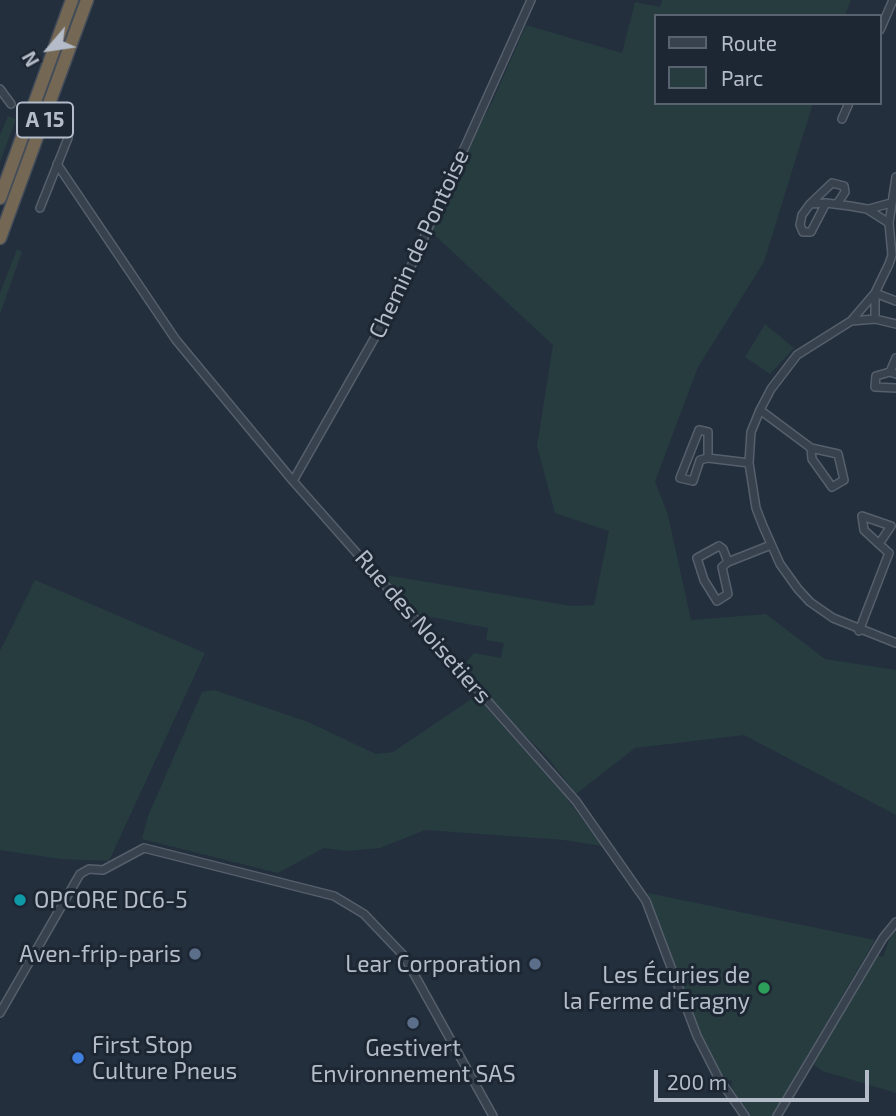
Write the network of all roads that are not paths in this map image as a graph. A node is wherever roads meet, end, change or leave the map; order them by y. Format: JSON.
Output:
{"nodes":[{"id":1,"x":72,"y":0,"type":"edge"},
{"id":2,"x":87,"y":0,"type":"edge"},
{"id":3,"x":531,"y":0,"type":"edge"},
{"id":4,"x":893,"y":0,"type":"edge"},
{"id":5,"x":882,"y":25,"type":"edge"},
{"id":6,"x":0,"y":89,"type":"edge"},
{"id":7,"x":11,"y":104,"type":"dead end"},
{"id":8,"x":848,"y":105,"type":"edge"},
{"id":9,"x":842,"y":119,"type":"dead end"},
{"id":10,"x":68,"y":138,"type":"dead end"},
{"id":11,"x":57,"y":164,"type":"junction"},
{"id":12,"x":896,"y":177,"type":"edge"},
{"id":13,"x":0,"y":198,"type":"edge"},
{"id":14,"x":826,"y":203,"type":"junction"},
{"id":15,"x":891,"y":203,"type":"junction"},
{"id":16,"x":810,"y":204,"type":"junction"},
{"id":17,"x":837,"y":204,"type":"junction"},
{"id":18,"x":40,"y":208,"type":"dead end"},
{"id":19,"x":867,"y":209,"type":"junction"},
{"id":20,"x":889,"y":223,"type":"junction"},
{"id":21,"x":0,"y":238,"type":"edge"},
{"id":22,"x":889,"y":264,"type":"junction"},
{"id":23,"x":896,"y":271,"type":"edge"},
{"id":24,"x":875,"y":293,"type":"junction"},
{"id":25,"x":896,"y":301,"type":"edge"},
{"id":26,"x":875,"y":319,"type":"junction"},
{"id":27,"x":851,"y":321,"type":"junction"},
{"id":28,"x":896,"y":324,"type":"edge"},
{"id":29,"x":896,"y":358,"type":"edge"},
{"id":30,"x":893,"y":373,"type":"edge"},
{"id":31,"x":896,"y":388,"type":"edge"},
{"id":32,"x":760,"y":410,"type":"junction"},
{"id":33,"x":811,"y":448,"type":"junction"},
{"id":34,"x":708,"y":458,"type":"junction"},
{"id":35,"x":749,"y":463,"type":"junction"},
{"id":36,"x":293,"y":481,"type":"junction"},
{"id":37,"x":879,"y":544,"type":"dead end"},
{"id":38,"x":771,"y":545,"type":"junction"},
{"id":39,"x":892,"y":552,"type":"edge"},
{"id":40,"x":728,"y":562,"type":"junction"},
{"id":41,"x":859,"y":631,"type":"junction"},
{"id":42,"x":896,"y":643,"type":"edge"},
{"id":43,"x":896,"y":922,"type":"edge"},
{"id":44,"x":0,"y":1013,"type":"edge"},
{"id":45,"x":493,"y":1116,"type":"edge"},
{"id":46,"x":745,"y":1116,"type":"edge"},
{"id":47,"x":777,"y":1116,"type":"edge"}],
"edges":[{"from":1,"to":13,"type":"highway","number":"A 15"},
{"from":2,"to":21,"type":"highway","number":"A 15"},
{"from":3,"to":36,"type":"street","name":"Chemin de Pontoise"},
{"from":4,"to":5,"type":"street"},
{"from":6,"to":7,"type":"street"},
{"from":8,"to":9,"type":"street"},
{"from":10,"to":11,"type":"street"},
{"from":11,"to":18,"type":"street"},
{"from":11,"to":36,"type":"street","name":"Rue des Noisetiers"},
{"from":12,"to":15,"type":"street"},
{"from":14,"to":16,"type":"street"},
{"from":14,"to":16,"type":"street"},
{"from":14,"to":17,"type":"street"},
{"from":15,"to":19,"type":"street"},
{"from":15,"to":20,"type":"street"},
{"from":16,"to":17,"type":"street"},
{"from":17,"to":19,"type":"street"},
{"from":19,"to":20,"type":"street"},
{"from":20,"to":22,"type":"street"},
{"from":22,"to":23,"type":"street"},
{"from":22,"to":24,"type":"street"},
{"from":24,"to":25,"type":"street"},
{"from":24,"to":26,"type":"street"},
{"from":24,"to":27,"type":"street"},
{"from":26,"to":27,"type":"street"},
{"from":26,"to":28,"type":"street"},
{"from":27,"to":32,"type":"street"},
{"from":29,"to":30,"type":"street"},
{"from":30,"to":31,"type":"street"},
{"from":32,"to":33,"type":"street"},
{"from":32,"to":35,"type":"street"},
{"from":33,"to":33,"type":"street"},
{"from":34,"to":34,"type":"street"},
{"from":34,"to":35,"type":"street"},
{"from":35,"to":38,"type":"street"},
{"from":36,"to":46,"type":"street","name":"Rue des Noisetiers"},
{"from":37,"to":39,"type":"street"},
{"from":38,"to":40,"type":"street"},
{"from":38,"to":41,"type":"street"},
{"from":39,"to":41,"type":"street"},
{"from":40,"to":40,"type":"street"},
{"from":41,"to":42,"type":"street"},
{"from":43,"to":47,"type":"street"},
{"from":44,"to":45,"type":"street"}]}
